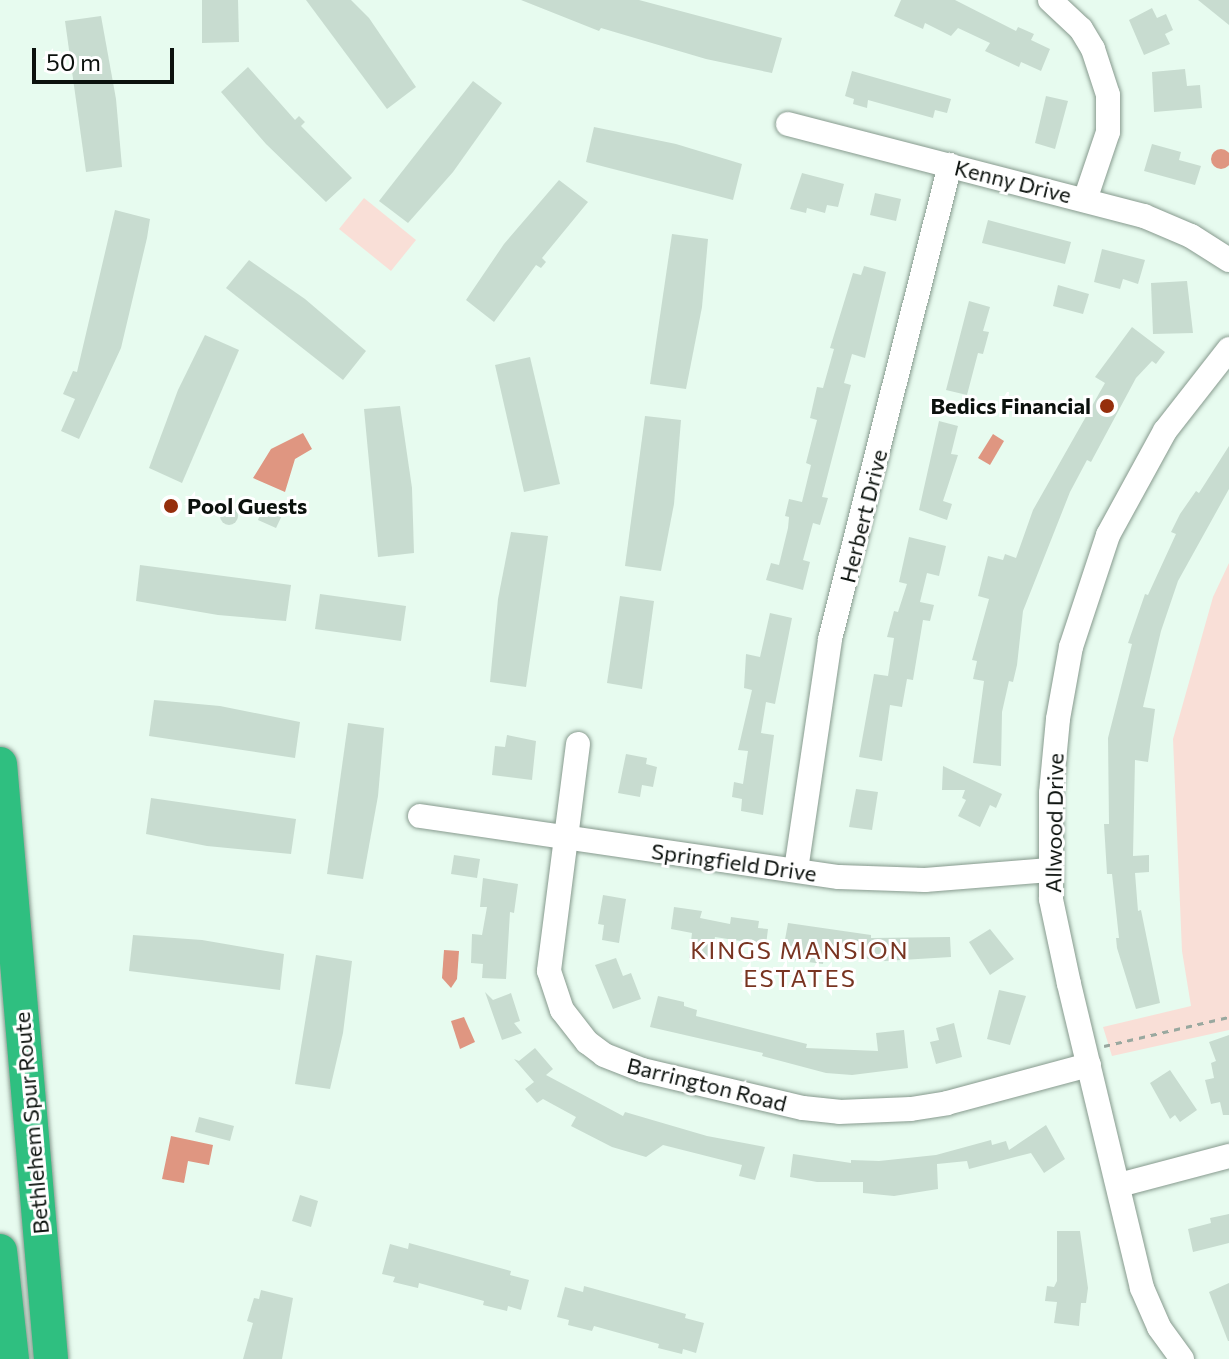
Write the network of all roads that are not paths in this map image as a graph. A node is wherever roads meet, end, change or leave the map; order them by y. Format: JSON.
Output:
{"nodes":[{"id":1,"x":1050,"y":0,"type":"edge"},
{"id":2,"x":788,"y":124,"type":"dead end"},
{"id":3,"x":950,"y":165,"type":"junction"},
{"id":4,"x":1085,"y":200,"type":"junction"},
{"id":5,"x":1229,"y":260,"type":"edge"},
{"id":6,"x":1229,"y":349,"type":"edge"},
{"id":7,"x":578,"y":744,"type":"dead end"},
{"id":8,"x":0,"y":764,"type":"edge"},
{"id":9,"x":420,"y":816,"type":"dead end"},
{"id":10,"x":563,"y":837,"type":"junction"},
{"id":11,"x":796,"y":870,"type":"junction"},
{"id":12,"x":1050,"y":870,"type":"junction"},
{"id":13,"x":1087,"y":1058,"type":"junction"},
{"id":14,"x":1229,"y":1156,"type":"edge"},
{"id":15,"x":1119,"y":1185,"type":"junction"},
{"id":16,"x":0,"y":1251,"type":"edge"},
{"id":17,"x":47,"y":1300,"type":"junction"},
{"id":18,"x":6,"y":1304,"type":"junction"},
{"id":19,"x":52,"y":1352,"type":"edge"},
{"id":20,"x":12,"y":1359,"type":"edge"},
{"id":21,"x":1182,"y":1359,"type":"edge"}],
"edges":[{"from":1,"to":4,"type":"street"},
{"from":2,"to":3,"type":"street","name":"Kenny Drive"},
{"from":3,"to":4,"type":"street","name":"Kenny Drive"},
{"from":3,"to":11,"type":"street","name":"Herbert Drive"},
{"from":4,"to":5,"type":"street","name":"Kenny Drive"},
{"from":6,"to":12,"type":"street","name":"Allwood Drive"},
{"from":7,"to":10,"type":"street","name":"Barrington Road"},
{"from":8,"to":17,"type":"highway","name":"Bethlehem Spur Route"},
{"from":9,"to":10,"type":"street","name":"Springfield Drive"},
{"from":10,"to":11,"type":"street","name":"Springfield Drive"},
{"from":10,"to":13,"type":"street","name":"Barrington Road"},
{"from":11,"to":12,"type":"street","name":"Springfield Drive"},
{"from":12,"to":13,"type":"street","name":"Allwood Drive"},
{"from":13,"to":15,"type":"street","name":"Allwood Drive"},
{"from":14,"to":15,"type":"street"},
{"from":15,"to":21,"type":"street","name":"Allwood Drive"},
{"from":16,"to":18,"type":"highway"},
{"from":17,"to":18,"type":"street"},
{"from":17,"to":19,"type":"highway","name":"Bethlehem Spur Route"},
{"from":18,"to":20,"type":"highway"}]}
